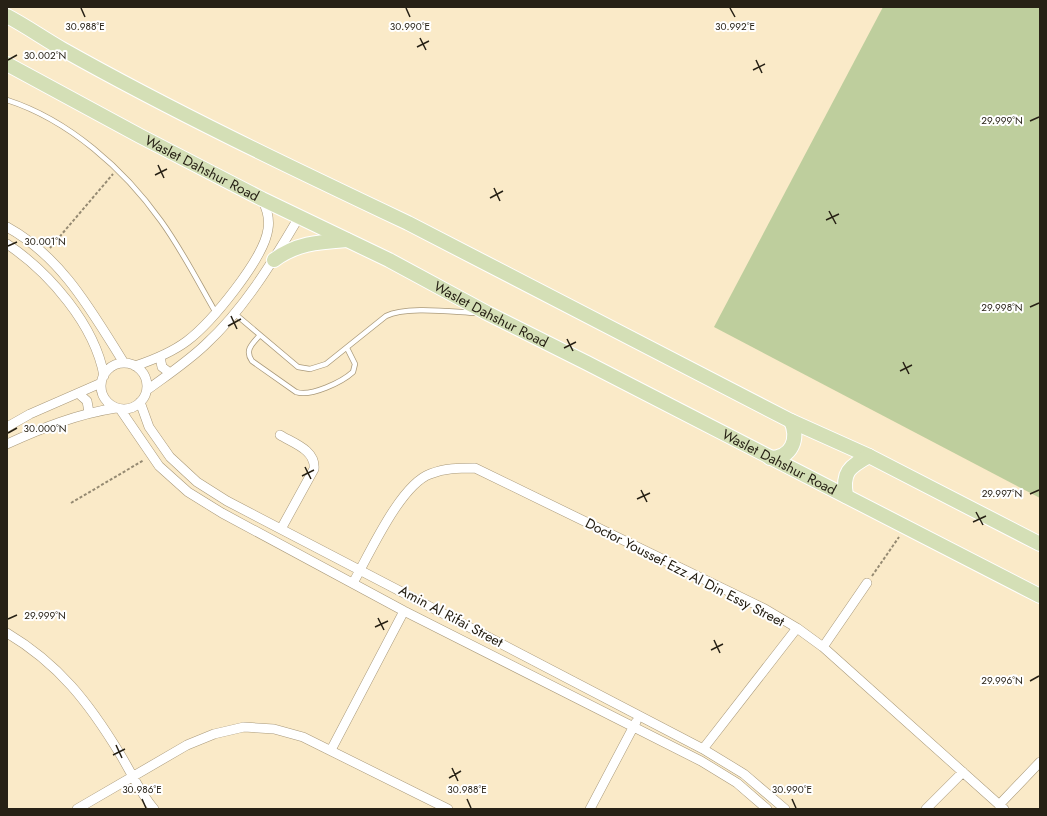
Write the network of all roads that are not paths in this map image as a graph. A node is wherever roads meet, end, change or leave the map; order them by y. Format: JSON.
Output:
{"nodes":[{"id":1,"x":7,"y":16,"type":"edge"},
{"id":2,"x":7,"y":64,"type":"edge"},
{"id":3,"x":7,"y":100,"type":"edge"},
{"id":4,"x":262,"y":199,"type":"junction"},
{"id":5,"x":299,"y":217,"type":"junction"},
{"id":6,"x":7,"y":227,"type":"edge"},
{"id":7,"x":348,"y":240,"type":"junction"},
{"id":8,"x":7,"y":244,"type":"edge"},
{"id":9,"x":274,"y":260,"type":"junction"},
{"id":10,"x":248,"y":271,"type":"junction"},
{"id":11,"x":261,"y":279,"type":"junction"},
{"id":12,"x":216,"y":313,"type":"junction"},
{"id":13,"x":234,"y":313,"type":"junction"},
{"id":14,"x":487,"y":313,"type":"junction"},
{"id":15,"x":260,"y":335,"type":"junction"},
{"id":16,"x":347,"y":348,"type":"junction"},
{"id":17,"x":160,"y":357,"type":"junction"},
{"id":18,"x":124,"y":363,"type":"junction"},
{"id":19,"x":135,"y":366,"type":"junction"},
{"id":20,"x":170,"y":373,"type":"junction"},
{"id":21,"x":102,"y":379,"type":"junction"},
{"id":22,"x":147,"y":390,"type":"junction"},
{"id":23,"x":78,"y":393,"type":"junction"},
{"id":24,"x":140,"y":402,"type":"junction"},
{"id":25,"x":118,"y":408,"type":"junction"},
{"id":26,"x":89,"y":412,"type":"junction"},
{"id":27,"x":790,"y":421,"type":"junction"},
{"id":28,"x":7,"y":427,"type":"edge"},
{"id":29,"x":280,"y":435,"type":"dead end"},
{"id":30,"x":7,"y":444,"type":"edge"},
{"id":31,"x":869,"y":456,"type":"junction"},
{"id":32,"x":770,"y":458,"type":"junction"},
{"id":33,"x":846,"y":496,"type":"junction"},
{"id":34,"x":281,"y":529,"type":"junction"},
{"id":35,"x":1040,"y":544,"type":"edge"},
{"id":36,"x":361,"y":569,"type":"junction"},
{"id":37,"x":353,"y":583,"type":"junction"},
{"id":38,"x":867,"y":583,"type":"road end"},
{"id":39,"x":1040,"y":596,"type":"edge"},
{"id":40,"x":404,"y":611,"type":"junction"},
{"id":41,"x":797,"y":628,"type":"junction"},
{"id":42,"x":7,"y":633,"type":"edge"},
{"id":43,"x":823,"y":648,"type":"junction"},
{"id":44,"x":640,"y":716,"type":"junction"},
{"id":45,"x":633,"y":727,"type":"junction"},
{"id":46,"x":703,"y":749,"type":"junction"},
{"id":47,"x":331,"y":750,"type":"junction"},
{"id":48,"x":1040,"y":762,"type":"edge"},
{"id":49,"x":963,"y":772,"type":"junction"},
{"id":50,"x":744,"y":774,"type":"junction"},
{"id":51,"x":134,"y":776,"type":"junction"},
{"id":52,"x":738,"y":783,"type":"junction"},
{"id":53,"x":1002,"y":807,"type":"edge"},
{"id":54,"x":77,"y":809,"type":"edge"},
{"id":55,"x":154,"y":809,"type":"edge"},
{"id":56,"x":448,"y":809,"type":"edge"},
{"id":57,"x":590,"y":809,"type":"edge"},
{"id":58,"x":767,"y":809,"type":"edge"},
{"id":59,"x":785,"y":809,"type":"edge"},
{"id":60,"x":926,"y":809,"type":"edge"}],
"edges":[{"from":1,"to":27,"type":"main road"},
{"from":2,"to":4,"type":"main road","name":"Waslet Dahshur Road"},
{"from":3,"to":12,"type":"lane"},
{"from":4,"to":5,"type":"main road","name":"Waslet Dahshur Road"},
{"from":4,"to":10,"type":"street"},
{"from":5,"to":7,"type":"main road","name":"Waslet Dahshur Road"},
{"from":5,"to":9,"type":"street"},
{"from":6,"to":18,"type":"street"},
{"from":7,"to":9,"type":"main road"},
{"from":7,"to":14,"type":"main road","name":"Waslet Dahshur Road"},
{"from":8,"to":21,"type":"street"},
{"from":9,"to":11,"type":"street"},
{"from":10,"to":11,"type":"street"},
{"from":10,"to":12,"type":"street"},
{"from":11,"to":13,"type":"street"},
{"from":12,"to":17,"type":"street"},
{"from":13,"to":15,"type":"lane"},
{"from":13,"to":20,"type":"street"},
{"from":14,"to":16,"type":"lane"},
{"from":14,"to":32,"type":"main road","name":"Waslet Dahshur Road"},
{"from":15,"to":16,"type":"lane"},
{"from":15,"to":16,"type":"lane"},
{"from":17,"to":19,"type":"street"},
{"from":17,"to":20,"type":"street"},
{"from":18,"to":19,"type":"street"},
{"from":18,"to":21,"type":"street"},
{"from":19,"to":22,"type":"street"},
{"from":20,"to":22,"type":"street"},
{"from":21,"to":23,"type":"street"},
{"from":21,"to":25,"type":"street"},
{"from":22,"to":24,"type":"street"},
{"from":23,"to":26,"type":"street"},
{"from":23,"to":28,"type":"street"},
{"from":24,"to":25,"type":"street"},
{"from":24,"to":34,"type":"street","name":"Amin Al Rifai Street"},
{"from":25,"to":26,"type":"street"},
{"from":25,"to":37,"type":"street","name":"Amin Al Rifai Street"},
{"from":26,"to":30,"type":"street"},
{"from":27,"to":31,"type":"main road"},
{"from":27,"to":32,"type":"main road"},
{"from":29,"to":34,"type":"street"},
{"from":31,"to":33,"type":"main road"},
{"from":31,"to":35,"type":"main road"},
{"from":32,"to":33,"type":"main road","name":"Waslet Dahshur Road"},
{"from":33,"to":39,"type":"main road","name":"Waslet Dahshur Road"},
{"from":34,"to":36,"type":"street","name":"Amin Al Rifai Street"},
{"from":36,"to":37,"type":"street","name":"Doctor Youssef Ezz Al Din Essy Street"},
{"from":36,"to":41,"type":"street","name":"Doctor Youssef Ezz Al Din Essy Street"},
{"from":36,"to":44,"type":"street","name":"Amin Al Rifai Street"},
{"from":37,"to":40,"type":"street","name":"Amin Al Rifai Street"},
{"from":38,"to":43,"type":"street"},
{"from":40,"to":45,"type":"street","name":"Amin Al Rifai Street"},
{"from":40,"to":47,"type":"street"},
{"from":41,"to":43,"type":"street","name":"Doctor Youssef Ezz Al Din Essy Street"},
{"from":41,"to":46,"type":"street"},
{"from":42,"to":51,"type":"street"},
{"from":43,"to":49,"type":"street","name":"Doctor Youssef Ezz Al Din Essy Street"},
{"from":44,"to":45,"type":"street"},
{"from":44,"to":46,"type":"street","name":"Amin Al Rifai Street"},
{"from":45,"to":52,"type":"street","name":"Amin Al Rifai Street"},
{"from":45,"to":57,"type":"street"},
{"from":46,"to":50,"type":"street","name":"Amin Al Rifai Street"},
{"from":47,"to":51,"type":"street"},
{"from":47,"to":56,"type":"street"},
{"from":48,"to":53,"type":"street"},
{"from":49,"to":53,"type":"street","name":"Doctor Youssef Ezz Al Din Essy Street"},
{"from":49,"to":60,"type":"street"},
{"from":50,"to":52,"type":"street"},
{"from":50,"to":59,"type":"street","name":"Amin Al Rifai Street"},
{"from":51,"to":54,"type":"street"},
{"from":51,"to":55,"type":"street"},
{"from":52,"to":58,"type":"street","name":"Amin Al Rifai Street"}]}
